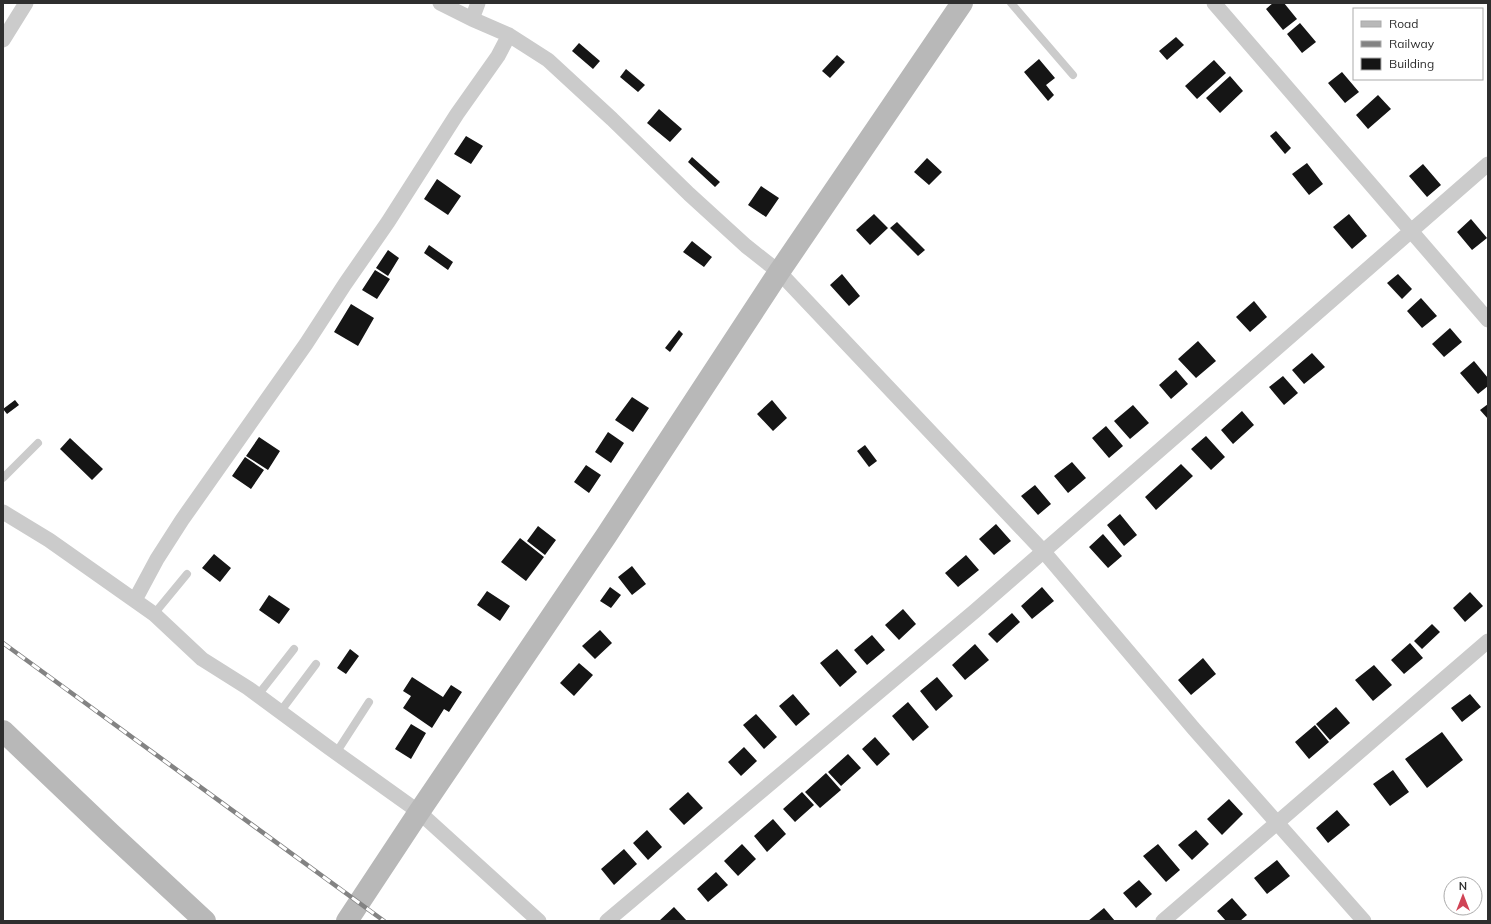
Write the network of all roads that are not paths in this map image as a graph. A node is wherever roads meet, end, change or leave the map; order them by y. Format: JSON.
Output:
{"nodes":[{"id":1,"x":26,"y":3,"type":"edge"},
{"id":2,"x":440,"y":3,"type":"edge"},
{"id":3,"x":478,"y":3,"type":"edge"},
{"id":4,"x":962,"y":3,"type":"edge"},
{"id":5,"x":1012,"y":3,"type":"edge"},
{"id":6,"x":1214,"y":3,"type":"edge"},
{"id":7,"x":472,"y":19,"type":"junction"},
{"id":8,"x":509,"y":35,"type":"junction"},
{"id":9,"x":3,"y":40,"type":"edge"},
{"id":10,"x":1073,"y":75,"type":"dead end"},
{"id":11,"x":1488,"y":164,"type":"edge"},
{"id":12,"x":1410,"y":230,"type":"junction"},
{"id":13,"x":779,"y":272,"type":"junction"},
{"id":14,"x":1488,"y":320,"type":"edge"},
{"id":15,"x":38,"y":443,"type":"dead end"},
{"id":16,"x":3,"y":478,"type":"edge"},
{"id":17,"x":3,"y":512,"type":"edge"},
{"id":18,"x":1044,"y":552,"type":"junction"},
{"id":19,"x":187,"y":574,"type":"dead end"},
{"id":20,"x":135,"y":600,"type":"junction"},
{"id":21,"x":154,"y":614,"type":"junction"},
{"id":22,"x":1488,"y":641,"type":"edge"},
{"id":23,"x":294,"y":649,"type":"dead end"},
{"id":24,"x":316,"y":664,"type":"dead end"},
{"id":25,"x":258,"y":695,"type":"junction"},
{"id":26,"x":370,"y":702,"type":"dead end"},
{"id":27,"x":280,"y":712,"type":"junction"},
{"id":28,"x":3,"y":731,"type":"edge"},
{"id":29,"x":336,"y":753,"type":"junction"},
{"id":30,"x":419,"y":812,"type":"junction"},
{"id":31,"x":1277,"y":823,"type":"junction"},
{"id":32,"x":205,"y":921,"type":"edge"},
{"id":33,"x":347,"y":921,"type":"edge"},
{"id":34,"x":538,"y":921,"type":"edge"},
{"id":35,"x":607,"y":921,"type":"edge"},
{"id":36,"x":1163,"y":921,"type":"edge"},
{"id":37,"x":1364,"y":921,"type":"edge"}],
"edges":[{"from":1,"to":9,"type":"street"},
{"from":2,"to":7,"type":"street"},
{"from":3,"to":7,"type":"street"},
{"from":4,"to":13,"type":"street"},
{"from":5,"to":10,"type":"lane"},
{"from":6,"to":12,"type":"street"},
{"from":7,"to":8,"type":"street"},
{"from":8,"to":13,"type":"street"},
{"from":8,"to":20,"type":"street"},
{"from":11,"to":12,"type":"street"},
{"from":12,"to":14,"type":"street"},
{"from":12,"to":18,"type":"street"},
{"from":13,"to":18,"type":"street"},
{"from":13,"to":30,"type":"street"},
{"from":15,"to":16,"type":"lane"},
{"from":17,"to":20,"type":"street"},
{"from":18,"to":31,"type":"street"},
{"from":18,"to":35,"type":"street"},
{"from":19,"to":21,"type":"lane"},
{"from":20,"to":21,"type":"street"},
{"from":21,"to":25,"type":"street"},
{"from":22,"to":31,"type":"street"},
{"from":23,"to":25,"type":"lane"},
{"from":24,"to":27,"type":"lane"},
{"from":25,"to":27,"type":"street"},
{"from":26,"to":29,"type":"lane"},
{"from":27,"to":29,"type":"street"},
{"from":28,"to":32,"type":"street"},
{"from":29,"to":30,"type":"street"},
{"from":30,"to":33,"type":"street"},
{"from":30,"to":34,"type":"street"},
{"from":31,"to":36,"type":"street"},
{"from":31,"to":37,"type":"street"}]}
